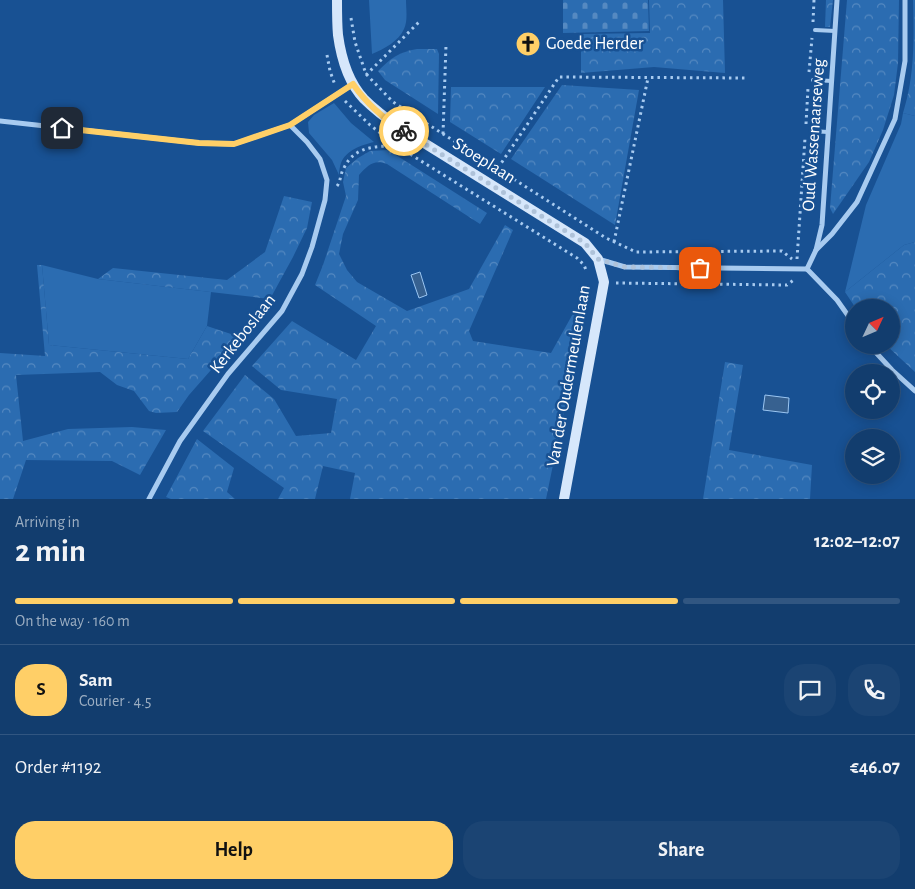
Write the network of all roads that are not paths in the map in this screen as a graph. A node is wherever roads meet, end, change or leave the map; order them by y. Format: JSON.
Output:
{"nodes":[{"id":1,"x":337,"y":0,"type":"edge"},
{"id":2,"x":837,"y":0,"type":"edge"},
{"id":3,"x":905,"y":0,"type":"edge"},
{"id":4,"x":815,"y":30,"type":"dead end"},
{"id":5,"x":835,"y":31,"type":"junction"},
{"id":6,"x":813,"y":80,"type":"dead end"},
{"id":7,"x":832,"y":81,"type":"junction"},
{"id":8,"x":353,"y":84,"type":"junction"},
{"id":9,"x":0,"y":121,"type":"edge"},
{"id":10,"x":290,"y":125,"type":"junction"},
{"id":11,"x":811,"y":130,"type":"dead end"},
{"id":12,"x":828,"y":132,"type":"junction"},
{"id":13,"x":816,"y":250,"type":"junction"},
{"id":14,"x":598,"y":259,"type":"junction"},
{"id":15,"x":807,"y":269,"type":"junction"},
{"id":16,"x":845,"y":311,"type":"edge"},
{"id":17,"x":877,"y":354,"type":"edge"},
{"id":18,"x":915,"y":391,"type":"edge"},
{"id":19,"x":149,"y":499,"type":"edge"},
{"id":20,"x":564,"y":499,"type":"edge"}],
"edges":[{"from":1,"to":8,"type":"street","name":"Stoeplaan"},
{"from":2,"to":5,"type":"street","name":"Oud Wassenaarseweg"},
{"from":3,"to":13,"type":"street"},
{"from":4,"to":5,"type":"lane"},
{"from":5,"to":7,"type":"street","name":"Oud Wassenaarseweg"},
{"from":6,"to":7,"type":"lane"},
{"from":7,"to":12,"type":"street","name":"Oud Wassenaarseweg"},
{"from":8,"to":10,"type":"street"},
{"from":8,"to":14,"type":"street","name":"Stoeplaan"},
{"from":9,"to":10,"type":"street"},
{"from":10,"to":19,"type":"street","name":"Kerkeboslaan"},
{"from":11,"to":12,"type":"lane"},
{"from":12,"to":13,"type":"street","name":"Oud Wassenaarseweg"},
{"from":13,"to":15,"type":"street","name":"Oud Wassenaarseweg"},
{"from":14,"to":15,"type":"street"},
{"from":14,"to":20,"type":"street","name":"Van der Oudermeulenlaan"},
{"from":15,"to":16,"type":"street"},
{"from":17,"to":18,"type":"street"}]}
